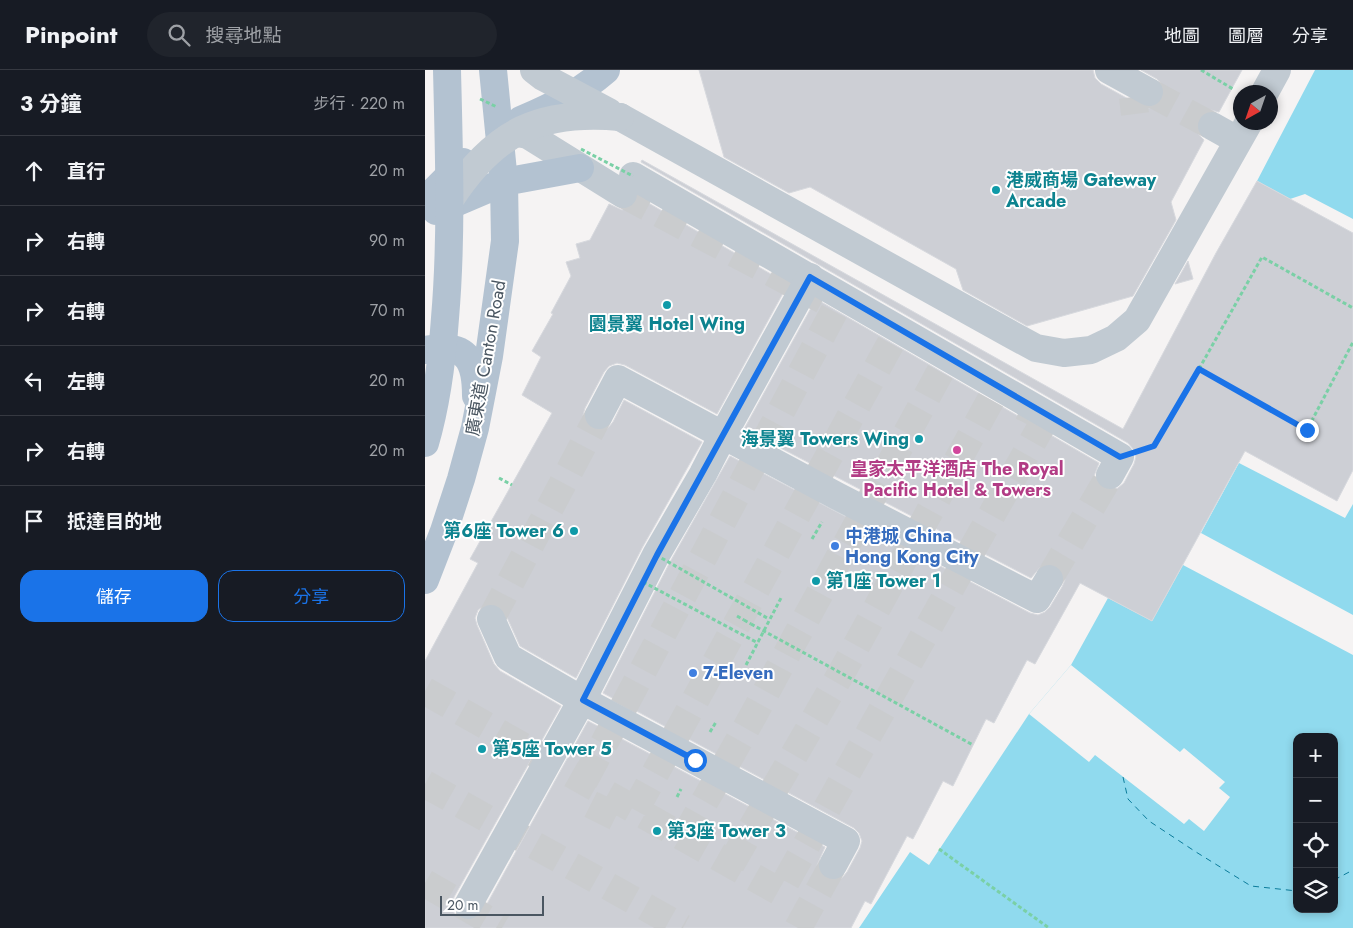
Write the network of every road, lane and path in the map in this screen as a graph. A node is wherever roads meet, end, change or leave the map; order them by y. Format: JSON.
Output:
{"nodes":[{"id":1,"x":447,"y":70,"type":"edge"},
{"id":2,"x":493,"y":70,"type":"edge"},
{"id":3,"x":534,"y":70,"type":"edge"},
{"id":4,"x":606,"y":70,"type":"edge"},
{"id":5,"x":1201,"y":70,"type":"edge"},
{"id":6,"x":1277,"y":70,"type":"edge"},
{"id":7,"x":1269,"y":85,"type":"edge"},
{"id":8,"x":1233,"y":88,"type":"edge"},
{"id":9,"x":620,"y":117,"type":"junction"},
{"id":10,"x":1211,"y":126,"type":"tunnel mouth"},
{"id":11,"x":499,"y":129,"type":"junction"},
{"id":12,"x":1238,"y":140,"type":"edge"},
{"id":13,"x":579,"y":168,"type":"junction"},
{"id":14,"x":503,"y":182,"type":"junction"},
{"id":15,"x":438,"y":199,"type":"edge"},
{"id":16,"x":425,"y":216,"type":"edge"},
{"id":17,"x":810,"y":277,"type":"junction"},
{"id":18,"x":1353,"y":308,"type":"edge"},
{"id":19,"x":1353,"y":342,"type":"edge"},
{"id":20,"x":425,"y":350,"type":"edge"},
{"id":21,"x":1199,"y":369,"type":"junction"},
{"id":22,"x":599,"y":415,"type":"tunnel mouth"},
{"id":23,"x":475,"y":428,"type":"junction"},
{"id":24,"x":723,"y":435,"type":"junction"},
{"id":25,"x":425,"y":443,"type":"edge"},
{"id":26,"x":1115,"y":466,"type":"joint"},
{"id":27,"x":499,"y":478,"type":"dead end"},
{"id":28,"x":512,"y":485,"type":"dead end"},
{"id":29,"x":816,"y":532,"type":"dead end"},
{"id":30,"x":812,"y":539,"type":"dead end"},
{"id":31,"x":657,"y":555,"type":"junction"},
{"id":32,"x":1049,"y":579,"type":"tunnel mouth"},
{"id":33,"x":425,"y":580,"type":"edge"},
{"id":34,"x":643,"y":582,"type":"junction"},
{"id":35,"x":781,"y":598,"type":"dead end"},
{"id":36,"x":737,"y":616,"type":"dead end"},
{"id":37,"x":491,"y":619,"type":"dead end"},
{"id":38,"x":769,"y":619,"type":"junction"},
{"id":39,"x":764,"y":630,"type":"junction"},
{"id":40,"x":758,"y":643,"type":"junction"},
{"id":41,"x":746,"y":665,"type":"dead end"},
{"id":42,"x":583,"y":700,"type":"junction"},
{"id":43,"x":716,"y":722,"type":"dead end"},
{"id":44,"x":710,"y":733,"type":"dead end"},
{"id":45,"x":973,"y":745,"type":"dead end"},
{"id":46,"x":939,"y":849,"type":"dead end"},
{"id":47,"x":833,"y":864,"type":"tunnel mouth"},
{"id":48,"x":468,"y":905,"type":"dead end"},
{"id":49,"x":1049,"y":928,"type":"edge"}],
"edges":[{"from":1,"to":15,"type":"main road","bridge":true},
{"from":2,"to":11,"type":"main road","name":"廣東道 Canton Road"},
{"from":3,"to":9,"type":"street","bridge":true},
{"from":4,"to":11,"type":"main road"},
{"from":5,"to":8,"type":"path"},
{"from":6,"to":7,"type":"street"},
{"from":9,"to":12,"type":"street"},
{"from":9,"to":15,"type":"street","bridge":true},
{"from":10,"to":12,"type":"street"},
{"from":11,"to":13,"type":"street"},
{"from":11,"to":14,"type":"main road","name":"廣東道 Canton Road"},
{"from":11,"to":15,"type":"main road"},
{"from":13,"to":14,"type":"main road"},
{"from":13,"to":17,"type":"street"},
{"from":14,"to":16,"type":"main road"},
{"from":14,"to":23,"type":"main road","name":"廣東道 Canton Road"},
{"from":15,"to":25,"type":"main road","bridge":true},
{"from":17,"to":24,"type":"street","bridge":true},
{"from":17,"to":26,"type":"street"},
{"from":18,"to":21,"type":"path"},
{"from":19,"to":21,"type":"path"},
{"from":20,"to":23,"type":"main road"},
{"from":21,"to":26,"type":"path"},
{"from":22,"to":24,"type":"street","bridge":true},
{"from":23,"to":33,"type":"main road","name":"廣東道 Canton Road"},
{"from":24,"to":31,"type":"street"},
{"from":24,"to":32,"type":"street","bridge":true},
{"from":27,"to":28,"type":"path"},
{"from":29,"to":30,"type":"path"},
{"from":31,"to":34,"type":"street"},
{"from":31,"to":38,"type":"path","bridge":true},
{"from":34,"to":40,"type":"path","bridge":true},
{"from":34,"to":42,"type":"street"},
{"from":35,"to":38,"type":"path"},
{"from":36,"to":39,"type":"path","bridge":true},
{"from":37,"to":42,"type":"street","bridge":true},
{"from":38,"to":39,"type":"path","bridge":true},
{"from":39,"to":40,"type":"path","bridge":true},
{"from":39,"to":45,"type":"path","bridge":true},
{"from":40,"to":41,"type":"path"},
{"from":42,"to":47,"type":"street","bridge":true},
{"from":42,"to":48,"type":"street","bridge":true},
{"from":43,"to":44,"type":"path"},
{"from":46,"to":49,"type":"path"}]}
